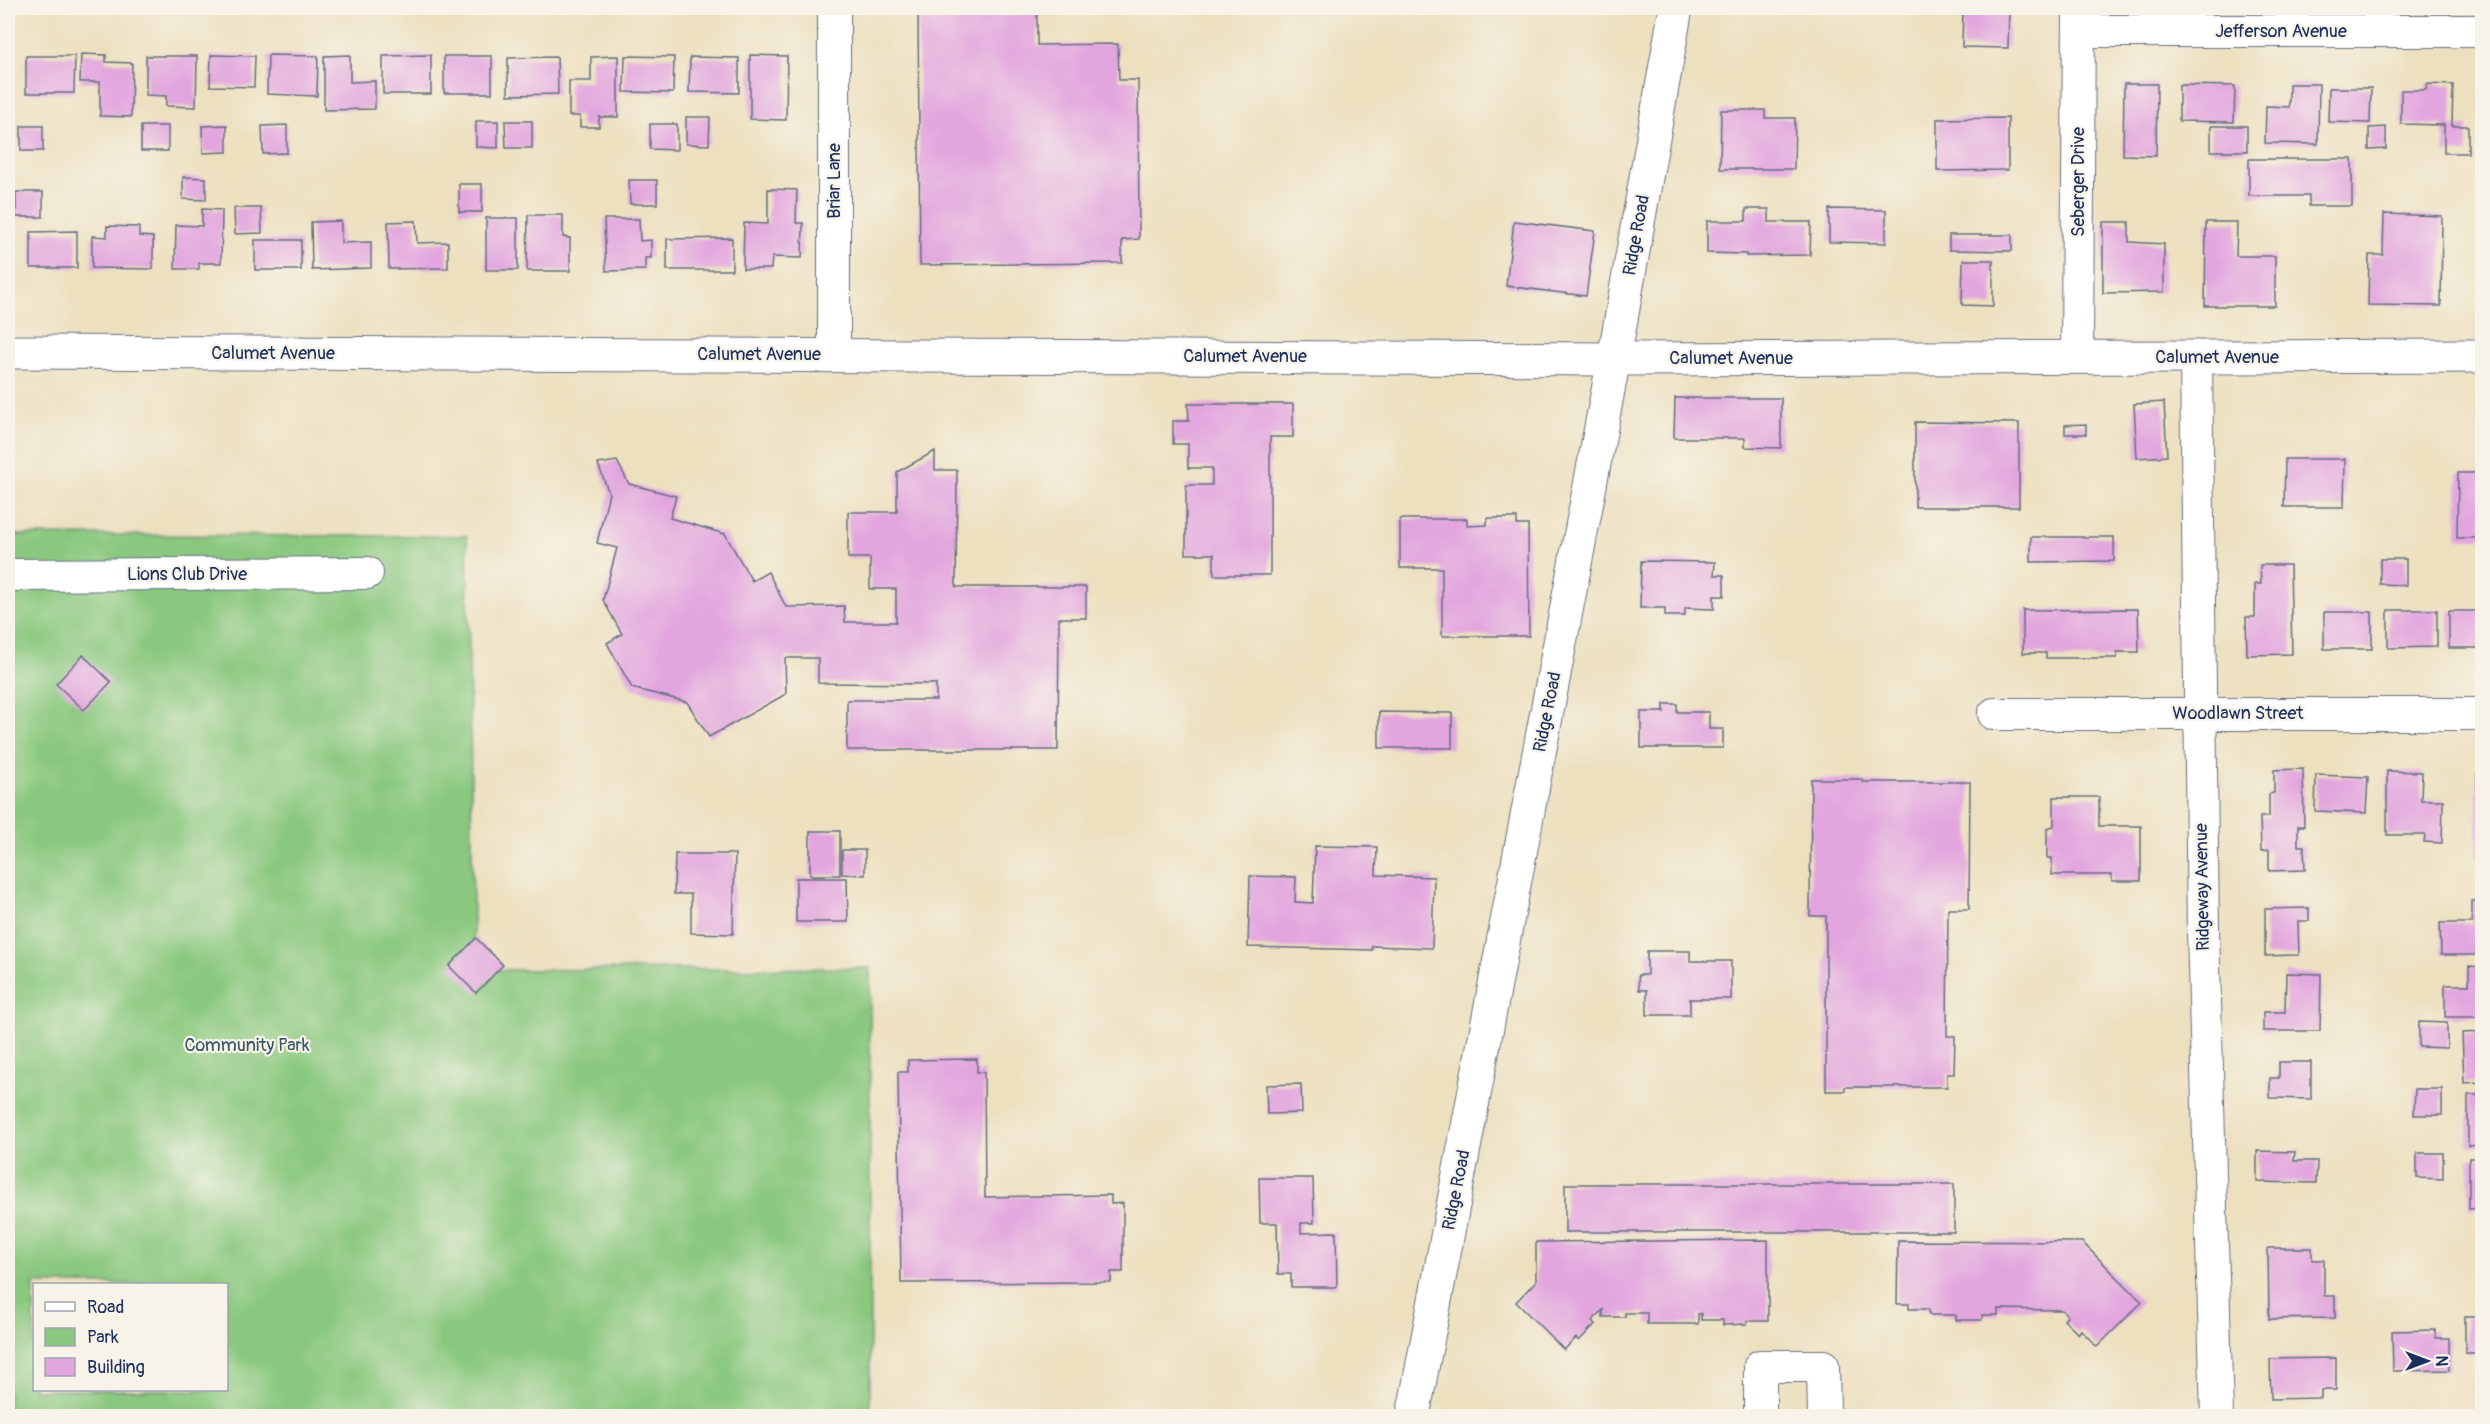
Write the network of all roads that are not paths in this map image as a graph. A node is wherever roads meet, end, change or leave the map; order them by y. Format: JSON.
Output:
{"nodes":[{"id":1,"x":834,"y":8,"type":"edge"},
{"id":2,"x":1676,"y":8,"type":"edge"},
{"id":3,"x":2079,"y":19,"type":"edge"},
{"id":4,"x":2482,"y":31,"type":"edge"},
{"id":5,"x":8,"y":352,"type":"edge"},
{"id":6,"x":834,"y":355,"type":"junction"},
{"id":7,"x":2482,"y":356,"type":"edge"},
{"id":8,"x":2077,"y":357,"type":"junction"},
{"id":9,"x":2196,"y":357,"type":"junction"},
{"id":10,"x":1614,"y":359,"type":"junction"},
{"id":11,"x":367,"y":573,"type":"dead end"},
{"id":12,"x":8,"y":574,"type":"edge"},
{"id":13,"x":2199,"y":713,"type":"junction"},
{"id":14,"x":1995,"y":714,"type":"dead end"},
{"id":15,"x":2482,"y":714,"type":"edge"},
{"id":16,"x":1413,"y":1416,"type":"edge"},
{"id":17,"x":1760,"y":1416,"type":"edge"},
{"id":18,"x":1824,"y":1416,"type":"edge"},
{"id":19,"x":2217,"y":1416,"type":"edge"}],
"edges":[{"from":1,"to":6,"type":"street","name":"Briar Lane"},
{"from":2,"to":10,"type":"main road","name":"Ridge Road"},
{"from":3,"to":4,"type":"street","name":"Jefferson Avenue"},
{"from":3,"to":8,"type":"street","name":"Seberger Drive"},
{"from":5,"to":6,"type":"main road","name":"Calumet Avenue"},
{"from":6,"to":10,"type":"main road","name":"Calumet Avenue"},
{"from":7,"to":9,"type":"main road","name":"Calumet Avenue"},
{"from":8,"to":9,"type":"main road","name":"Calumet Avenue"},
{"from":8,"to":10,"type":"main road","name":"Calumet Avenue"},
{"from":9,"to":13,"type":"street","name":"Ridgeway Avenue"},
{"from":10,"to":16,"type":"main road","name":"Ridge Road"},
{"from":11,"to":12,"type":"street","name":"Lions Club Drive"},
{"from":13,"to":14,"type":"street","name":"Woodlawn Street"},
{"from":13,"to":15,"type":"street","name":"Woodlawn Street"},
{"from":13,"to":19,"type":"street","name":"Ridgeway Avenue"},
{"from":17,"to":18,"type":"street"}]}
